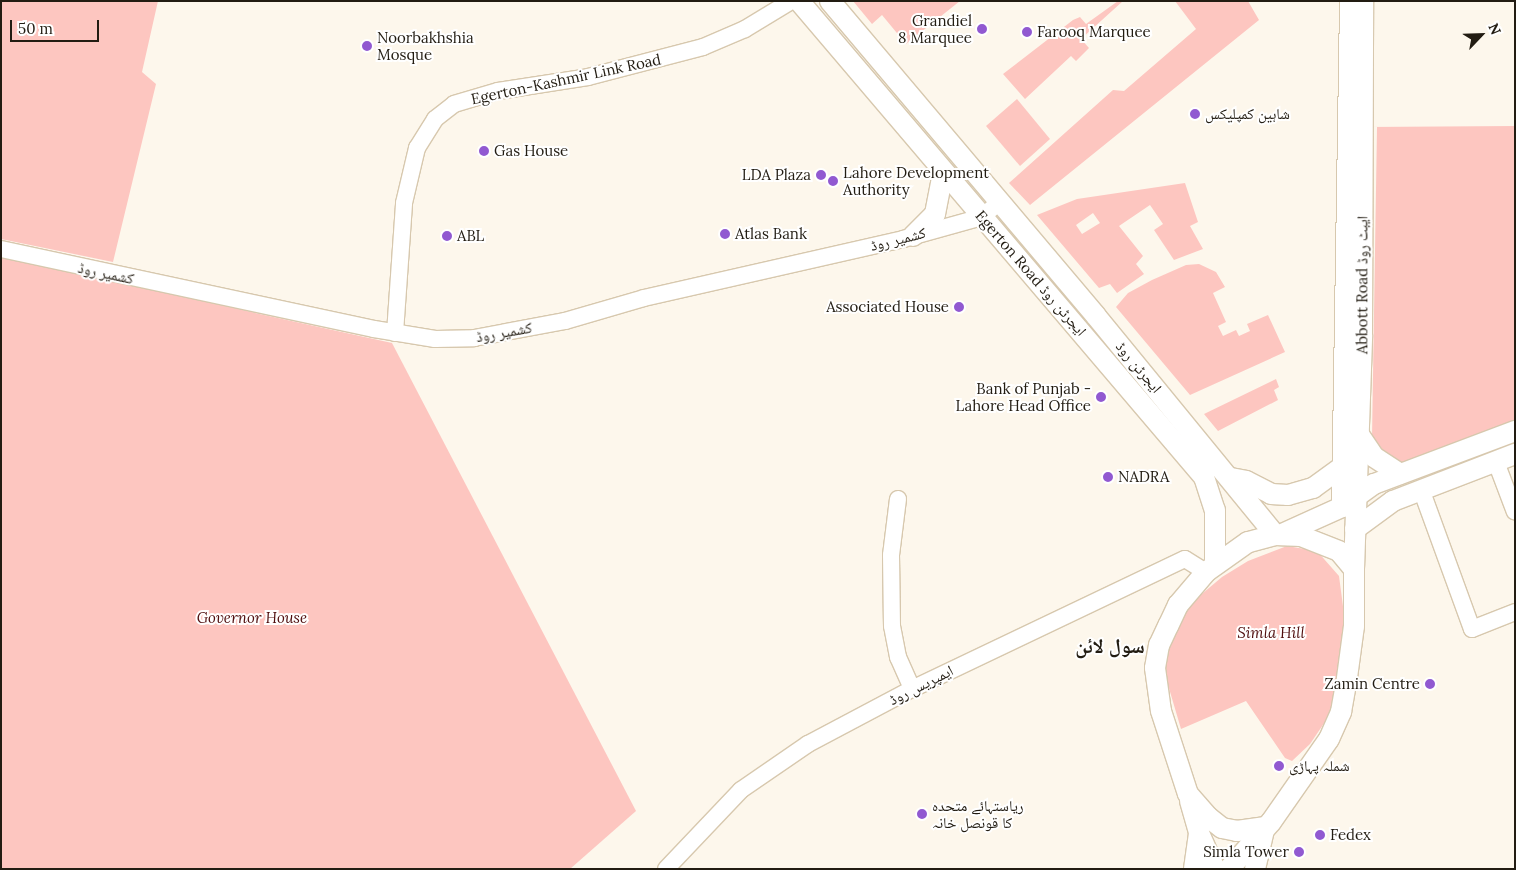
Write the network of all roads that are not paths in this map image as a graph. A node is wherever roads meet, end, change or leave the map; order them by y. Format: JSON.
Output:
{"nodes":[{"id":1,"x":790,"y":1,"type":"edge"},
{"id":2,"x":799,"y":1,"type":"edge"},
{"id":3,"x":830,"y":1,"type":"edge"},
{"id":4,"x":1350,"y":1,"type":"edge"},
{"id":5,"x":1363,"y":1,"type":"edge"},
{"id":6,"x":1355,"y":122,"type":"junction"},
{"id":7,"x":942,"y":173,"type":"junction"},
{"id":8,"x":998,"y":203,"type":"junction"},
{"id":9,"x":982,"y":217,"type":"junction"},
{"id":10,"x":913,"y":236,"type":"junction"},
{"id":11,"x":1,"y":249,"type":"edge"},
{"id":12,"x":395,"y":333,"type":"junction"},
{"id":13,"x":1515,"y":431,"type":"edge"},
{"id":14,"x":1360,"y":436,"type":"junction"},
{"id":15,"x":1515,"y":454,"type":"edge"},
{"id":16,"x":1496,"y":462,"type":"junction"},
{"id":17,"x":1400,"y":474,"type":"junction"},
{"id":18,"x":1231,"y":478,"type":"junction"},
{"id":19,"x":1352,"y":487,"type":"junction"},
{"id":20,"x":1421,"y":489,"type":"junction"},
{"id":21,"x":898,"y":499,"type":"dead end"},
{"id":22,"x":1515,"y":512,"type":"edge"},
{"id":23,"x":1355,"y":529,"type":"junction"},
{"id":24,"x":1278,"y":535,"type":"junction"},
{"id":25,"x":1210,"y":569,"type":"junction"},
{"id":26,"x":1354,"y":569,"type":"junction"},
{"id":27,"x":1515,"y":612,"type":"edge"},
{"id":28,"x":912,"y":688,"type":"junction"},
{"id":29,"x":1188,"y":794,"type":"junction"},
{"id":30,"x":1266,"y":827,"type":"junction"},
{"id":31,"x":1199,"y":833,"type":"junction"},
{"id":32,"x":666,"y":869,"type":"edge"},
{"id":33,"x":1194,"y":869,"type":"edge"},
{"id":34,"x":1215,"y":869,"type":"edge"},
{"id":35,"x":1229,"y":869,"type":"edge"},
{"id":36,"x":1255,"y":869,"type":"edge"}],
"edges":[{"from":1,"to":12,"type":"street","name":"Egerton-Kashmir Link Road"},
{"from":2,"to":7,"type":"main road","name":"Egerton Road ایجرٹن روڈ"},
{"from":3,"to":8,"type":"main road","name":"Egerton Road ایجرٹن روڈ"},
{"from":4,"to":6,"type":"main road","name":"Abbott Road ایبٹ روڈ"},
{"from":5,"to":6,"type":"main road","name":"Abbott Road ایبٹ روڈ"},
{"from":6,"to":14,"type":"main road","name":"Abbott Road ایبٹ روڈ"},
{"from":6,"to":19,"type":"main road","name":"Abbott Road ایبٹ روڈ"},
{"from":7,"to":9,"type":"main road","name":"Egerton Road ایجرٹن روڈ"},
{"from":7,"to":10,"type":"main road"},
{"from":8,"to":9,"type":"street","name":"کشمیر روڈ"},
{"from":8,"to":18,"type":"main road","name":"ایجرٹن روڈ"},
{"from":9,"to":10,"type":"street","name":"کشمیر روڈ"},
{"from":9,"to":25,"type":"main road","name":"Egerton Road ایجرٹن روڈ"},
{"from":10,"to":12,"type":"street","name":"کشمیر روڈ"},
{"from":11,"to":12,"type":"street","name":"کشمیر روڈ"},
{"from":13,"to":17,"type":"main road"},
{"from":14,"to":17,"type":"main road"},
{"from":14,"to":19,"type":"main road","name":"Abbott Road ایبٹ روڈ"},
{"from":15,"to":16,"type":"main road"},
{"from":16,"to":20,"type":"main road"},
{"from":16,"to":22,"type":"street"},
{"from":17,"to":19,"type":"main road"},
{"from":18,"to":19,"type":"main road"},
{"from":18,"to":24,"type":"main road","name":"ایجرٹن روڈ"},
{"from":19,"to":23,"type":"main road","name":"Abbott Road ایبٹ روڈ"},
{"from":19,"to":24,"type":"main road"},
{"from":20,"to":23,"type":"main road"},
{"from":20,"to":27,"type":"street"},
{"from":21,"to":28,"type":"street"},
{"from":23,"to":26,"type":"main road","name":"Abbott Road ایبٹ روڈ"},
{"from":24,"to":25,"type":"main road"},
{"from":24,"to":26,"type":"main road"},
{"from":25,"to":28,"type":"street","name":"ایمپریس روڈ"},
{"from":25,"to":29,"type":"main road"},
{"from":26,"to":30,"type":"main road"},
{"from":28,"to":32,"type":"street","name":"ایمپریس روڈ"},
{"from":29,"to":30,"type":"main road"},
{"from":29,"to":31,"type":"main road"},
{"from":30,"to":35,"type":"main road"},
{"from":30,"to":36,"type":"main road"},
{"from":31,"to":33,"type":"main road"},
{"from":31,"to":34,"type":"main road"}]}
